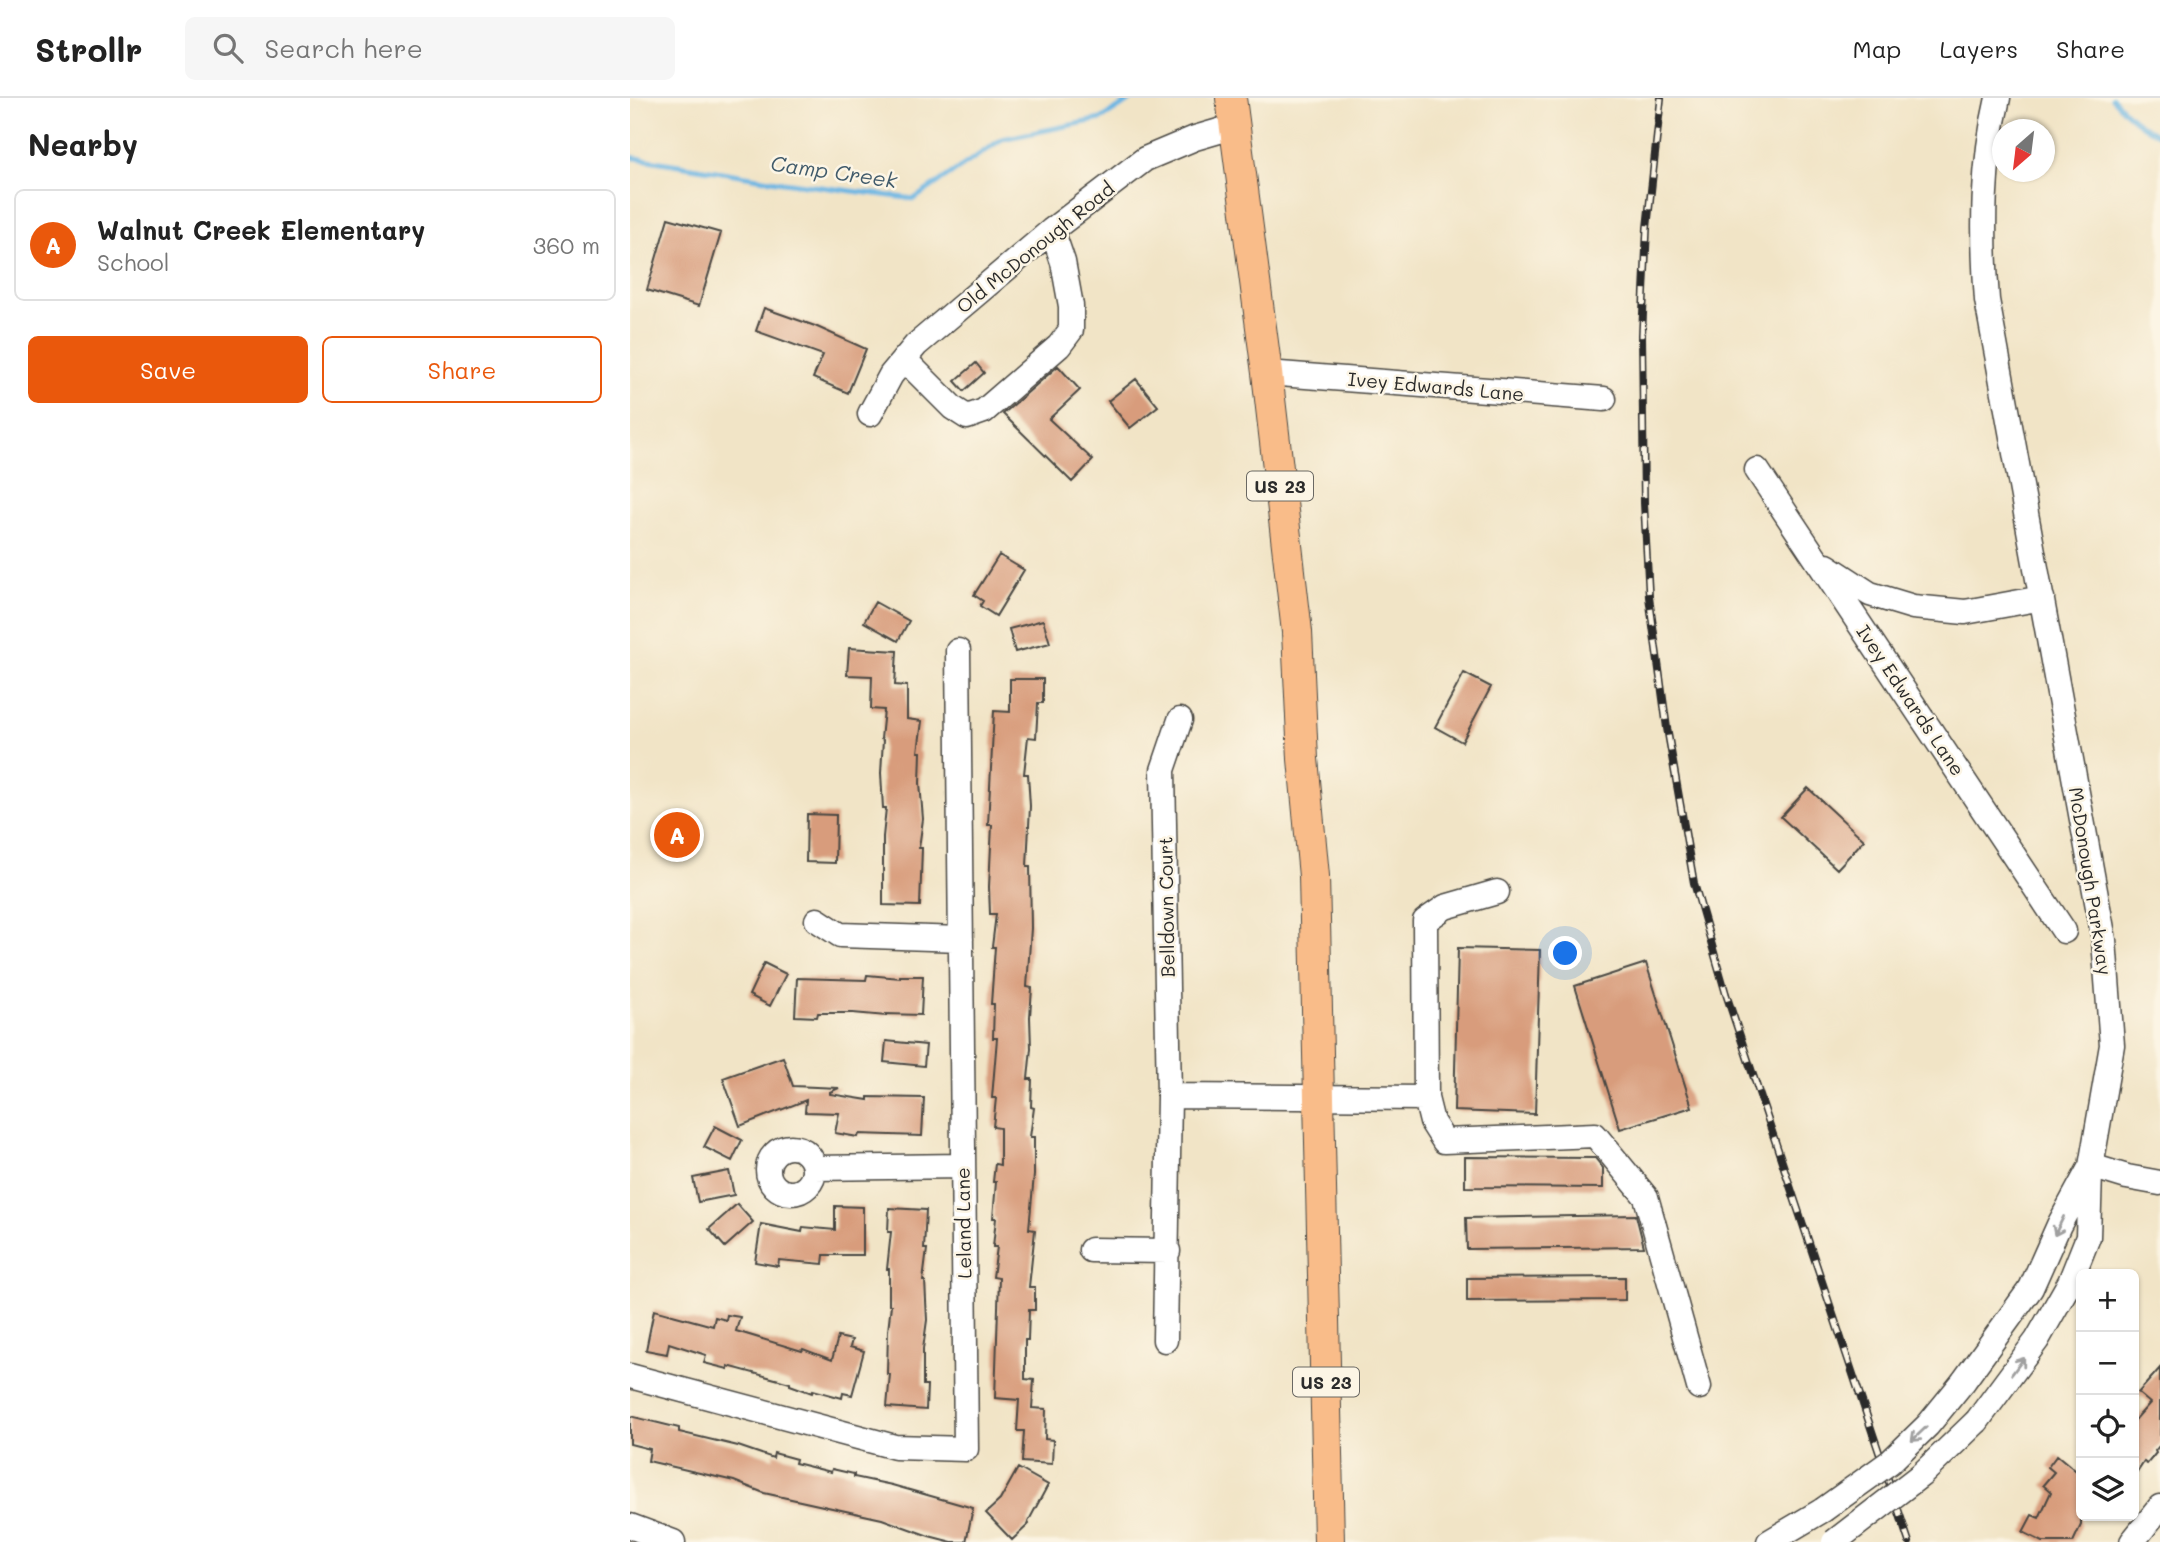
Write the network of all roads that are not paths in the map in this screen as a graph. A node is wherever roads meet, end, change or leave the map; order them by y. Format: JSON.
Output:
{"nodes":[{"id":1,"x":1998,"y":98,"type":"edge"},
{"id":2,"x":1233,"y":112,"type":"edge"},
{"id":3,"x":1052,"y":230,"type":"junction"},
{"id":4,"x":904,"y":359,"type":"junction"},
{"id":5,"x":1267,"y":373,"type":"junction"},
{"id":6,"x":1604,"y":400,"type":"dead end"},
{"id":7,"x":870,"y":414,"type":"dead end"},
{"id":8,"x":1757,"y":470,"type":"dead end"},
{"id":9,"x":1817,"y":559,"type":"junction"},
{"id":10,"x":2042,"y":598,"type":"junction"},
{"id":11,"x":958,"y":651,"type":"dead end"},
{"id":12,"x":1180,"y":720,"type":"dead end"},
{"id":13,"x":1497,"y":892,"type":"dead end"},
{"id":14,"x":817,"y":919,"type":"dead end"},
{"id":15,"x":2064,"y":931,"type":"dead end"},
{"id":16,"x":961,"y":939,"type":"junction"},
{"id":17,"x":1169,"y":1096,"type":"junction"},
{"id":18,"x":1317,"y":1096,"type":"junction"},
{"id":19,"x":1426,"y":1098,"type":"junction"},
{"id":20,"x":962,"y":1166,"type":"junction"},
{"id":21,"x":2091,"y":1166,"type":"junction"},
{"id":22,"x":814,"y":1168,"type":"dead end"},
{"id":23,"x":2160,"y":1183,"type":"edge"},
{"id":24,"x":1091,"y":1250,"type":"dead end"},
{"id":25,"x":1168,"y":1251,"type":"junction"},
{"id":26,"x":1165,"y":1340,"type":"dead end"},
{"id":27,"x":630,"y":1376,"type":"edge"},
{"id":28,"x":1699,"y":1387,"type":"dead end"},
{"id":29,"x":2160,"y":1507,"type":"edge"},
{"id":30,"x":630,"y":1526,"type":"edge"},
{"id":31,"x":1330,"y":1541,"type":"edge"},
{"id":32,"x":673,"y":1542,"type":"edge"},
{"id":33,"x":1769,"y":1542,"type":"edge"},
{"id":34,"x":1834,"y":1542,"type":"edge"},
{"id":35,"x":2132,"y":1542,"type":"edge"}],
"edges":[{"from":1,"to":10,"type":"street","name":"McDonough Parkway"},
{"from":2,"to":3,"type":"street","name":"Old McDonough Road"},
{"from":2,"to":5,"type":"main road","number":"US 23"},
{"from":3,"to":4,"type":"street","name":"Old McDonough Road"},
{"from":3,"to":4,"type":"street"},
{"from":4,"to":7,"type":"street","name":"Old McDonough Road"},
{"from":5,"to":6,"type":"street","name":"Ivey Edwards Lane"},
{"from":5,"to":18,"type":"main road","number":"US 23"},
{"from":8,"to":9,"type":"street","name":"Ivey Edwards Lane"},
{"from":9,"to":10,"type":"street"},
{"from":9,"to":15,"type":"street","name":"Ivey Edwards Lane"},
{"from":10,"to":21,"type":"street","name":"McDonough Parkway"},
{"from":11,"to":16,"type":"street","name":"Leland Lane"},
{"from":12,"to":17,"type":"street","name":"Belldown Court"},
{"from":13,"to":19,"type":"street"},
{"from":14,"to":16,"type":"street"},
{"from":16,"to":20,"type":"street","name":"Leland Lane"},
{"from":17,"to":18,"type":"street"},
{"from":17,"to":25,"type":"street","name":"Belldown Court"},
{"from":18,"to":19,"type":"street"},
{"from":18,"to":31,"type":"main road","number":"US 23"},
{"from":19,"to":28,"type":"street"},
{"from":20,"to":22,"type":"street"},
{"from":20,"to":27,"type":"street","name":"Leland Lane"},
{"from":21,"to":23,"type":"street"},
{"from":21,"to":33,"type":"street","name":"McDonough Parkway","one_way":true,"bridge":true},
{"from":34,"to":21,"type":"street","one_way":true,"bridge":true},
{"from":24,"to":25,"type":"street"},
{"from":25,"to":26,"type":"street","name":"Belldown Court"},
{"from":29,"to":35,"type":"street"},
{"from":30,"to":32,"type":"street"}]}
